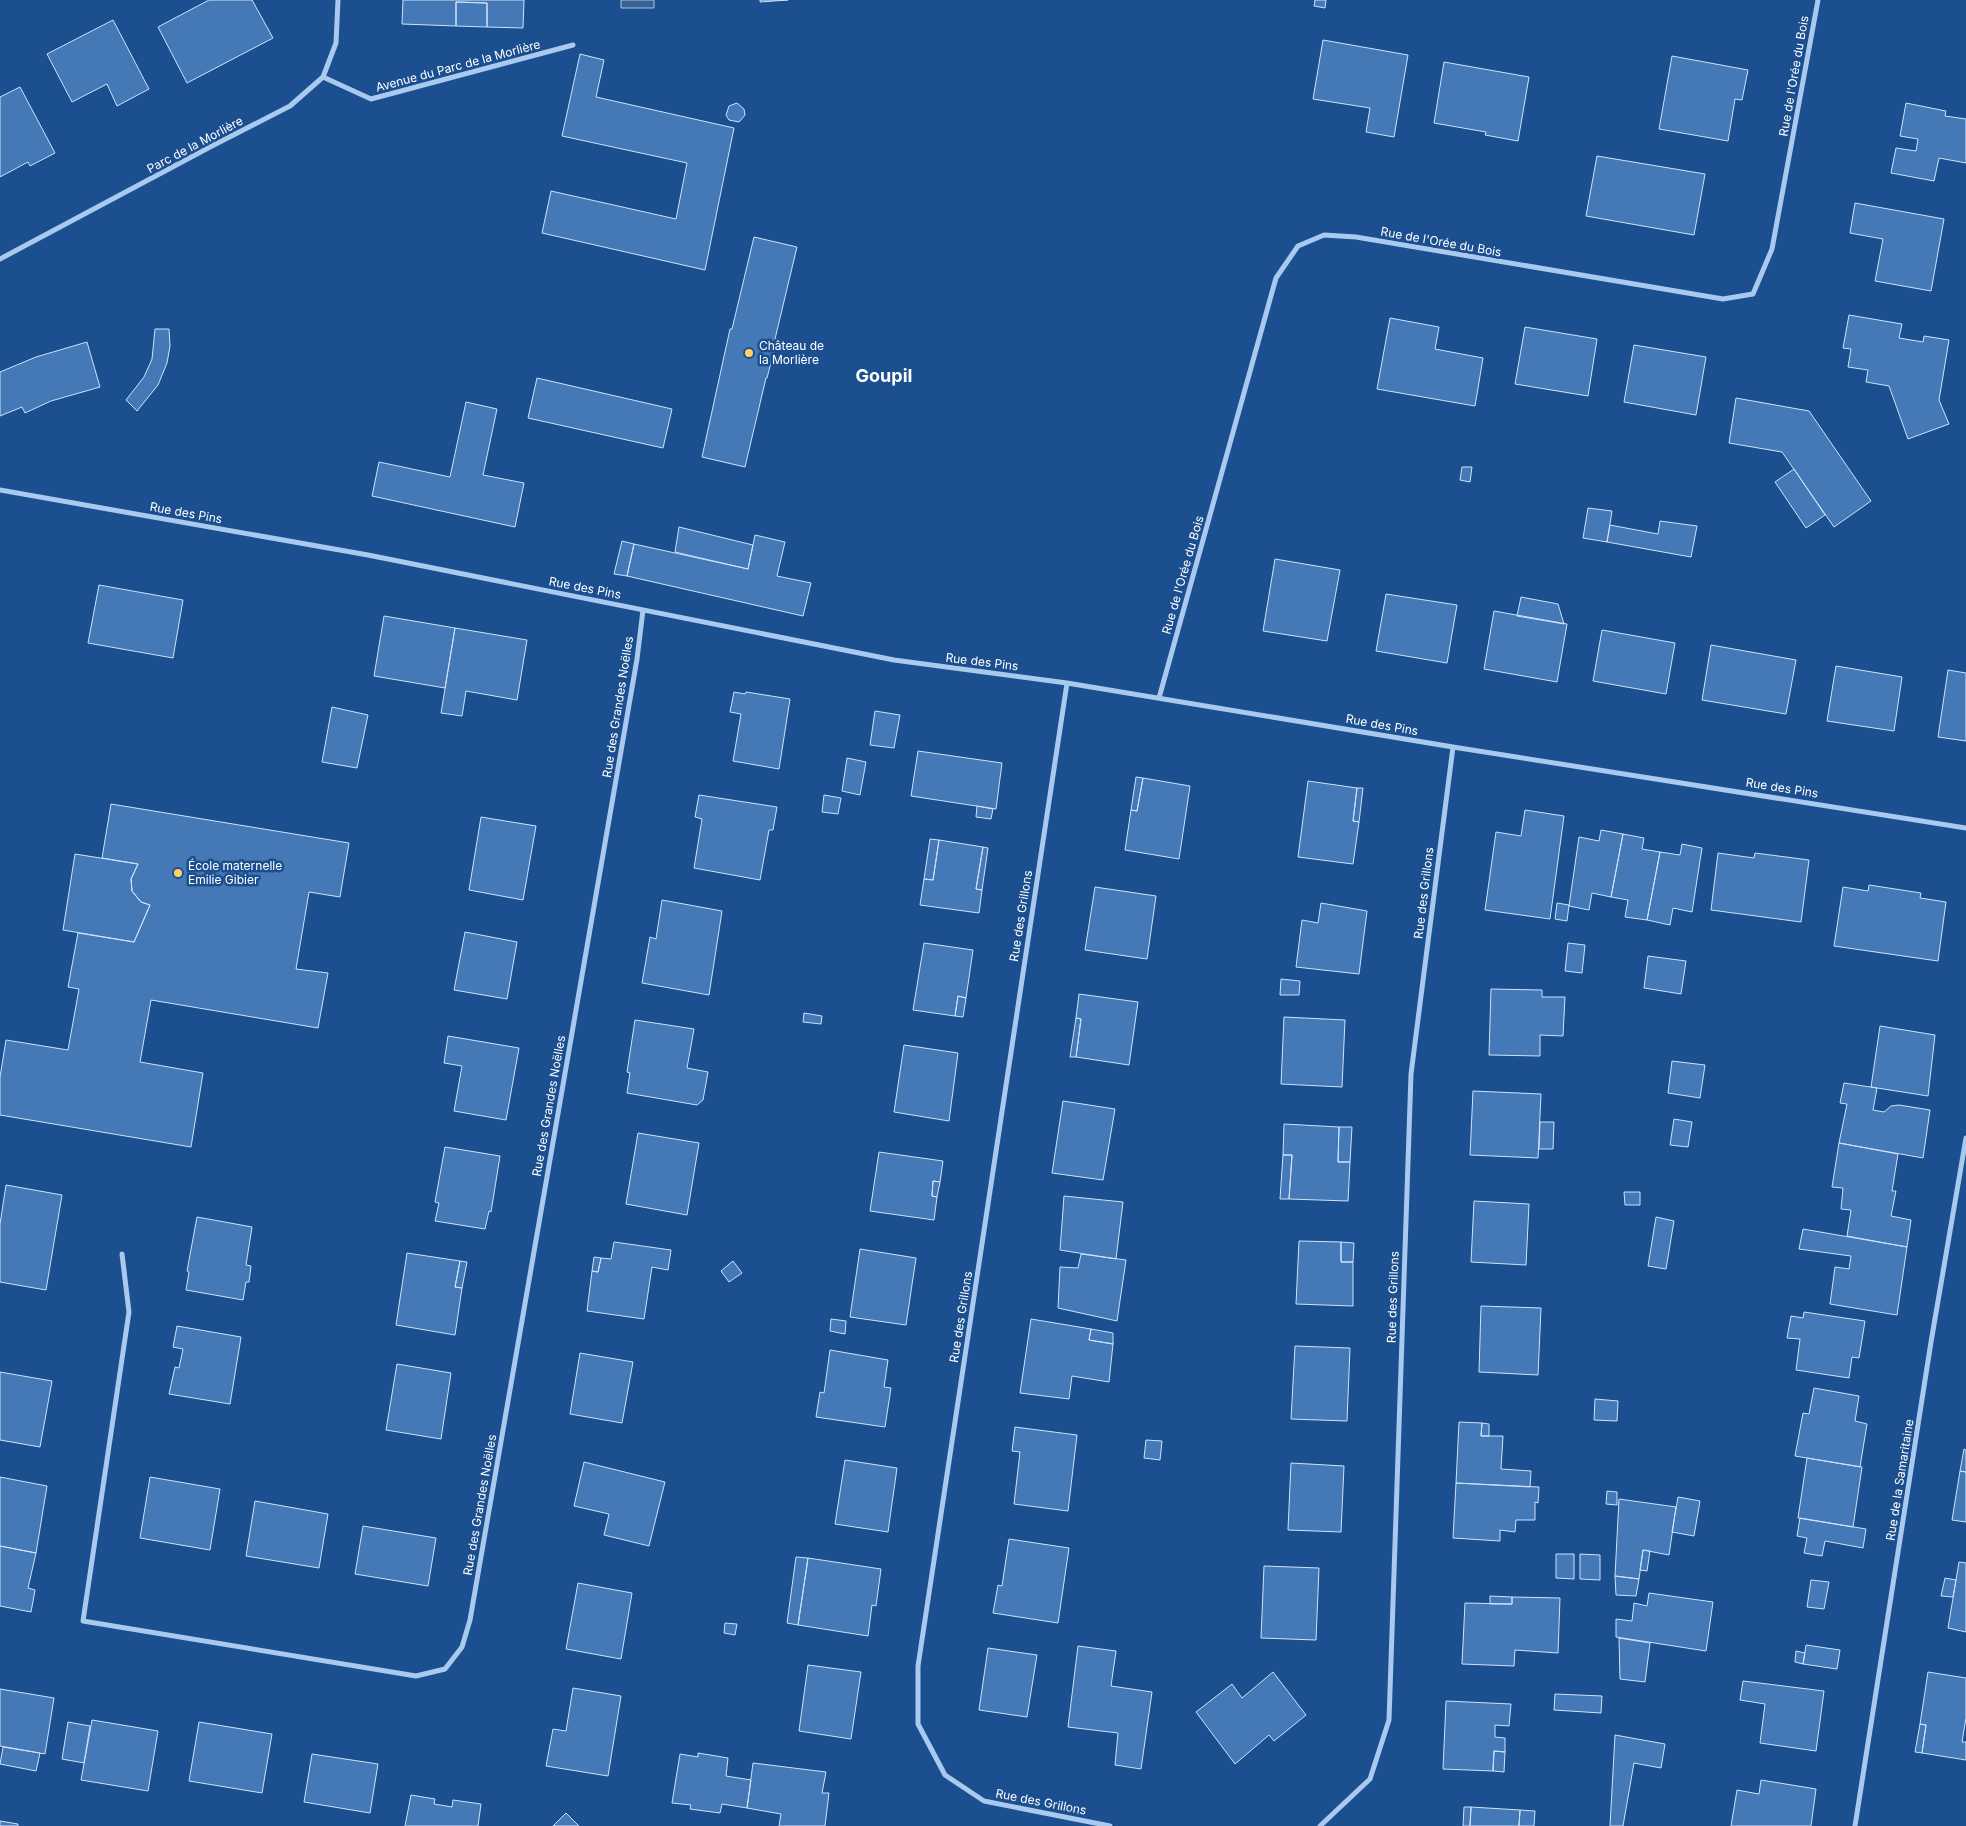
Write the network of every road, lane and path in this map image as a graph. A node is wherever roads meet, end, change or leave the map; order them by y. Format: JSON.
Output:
{"nodes":[{"id":1,"x":338,"y":0,"type":"edge"},
{"id":2,"x":1818,"y":0,"type":"edge"},
{"id":3,"x":573,"y":45,"type":"dead end"},
{"id":4,"x":322,"y":77,"type":"junction"},
{"id":5,"x":0,"y":259,"type":"edge"},
{"id":6,"x":0,"y":490,"type":"edge"},
{"id":7,"x":643,"y":610,"type":"junction"},
{"id":8,"x":1067,"y":683,"type":"junction"},
{"id":9,"x":1159,"y":698,"type":"junction"},
{"id":10,"x":1453,"y":747,"type":"junction"},
{"id":11,"x":1966,"y":828,"type":"edge"},
{"id":12,"x":1966,"y":1138,"type":"edge"},
{"id":13,"x":122,"y":1254,"type":"dead end"},
{"id":14,"x":1110,"y":1826,"type":"edge"},
{"id":15,"x":1320,"y":1826,"type":"edge"},
{"id":16,"x":1855,"y":1826,"type":"edge"}],
"edges":[{"from":1,"to":4,"type":"street","name":"Parc de la Morlière"},
{"from":2,"to":9,"type":"street","name":"Rue de l'Orée du Bois"},
{"from":3,"to":4,"type":"street","name":"Avenue du Parc de la Morlière"},
{"from":4,"to":5,"type":"street","name":"Parc de la Morlière"},
{"from":6,"to":7,"type":"street","name":"Rue des Pins"},
{"from":7,"to":8,"type":"street","name":"Rue des Pins"},
{"from":7,"to":13,"type":"street","name":"Rue des Grandes Noëlles"},
{"from":8,"to":9,"type":"street","name":"Rue des Pins"},
{"from":8,"to":14,"type":"street","name":"Rue des Grillons"},
{"from":9,"to":10,"type":"street","name":"Rue des Pins"},
{"from":10,"to":11,"type":"street","name":"Rue des Pins"},
{"from":10,"to":15,"type":"street","name":"Rue des Grillons"},
{"from":12,"to":16,"type":"street","name":"Rue de la Samaritaine"}]}
